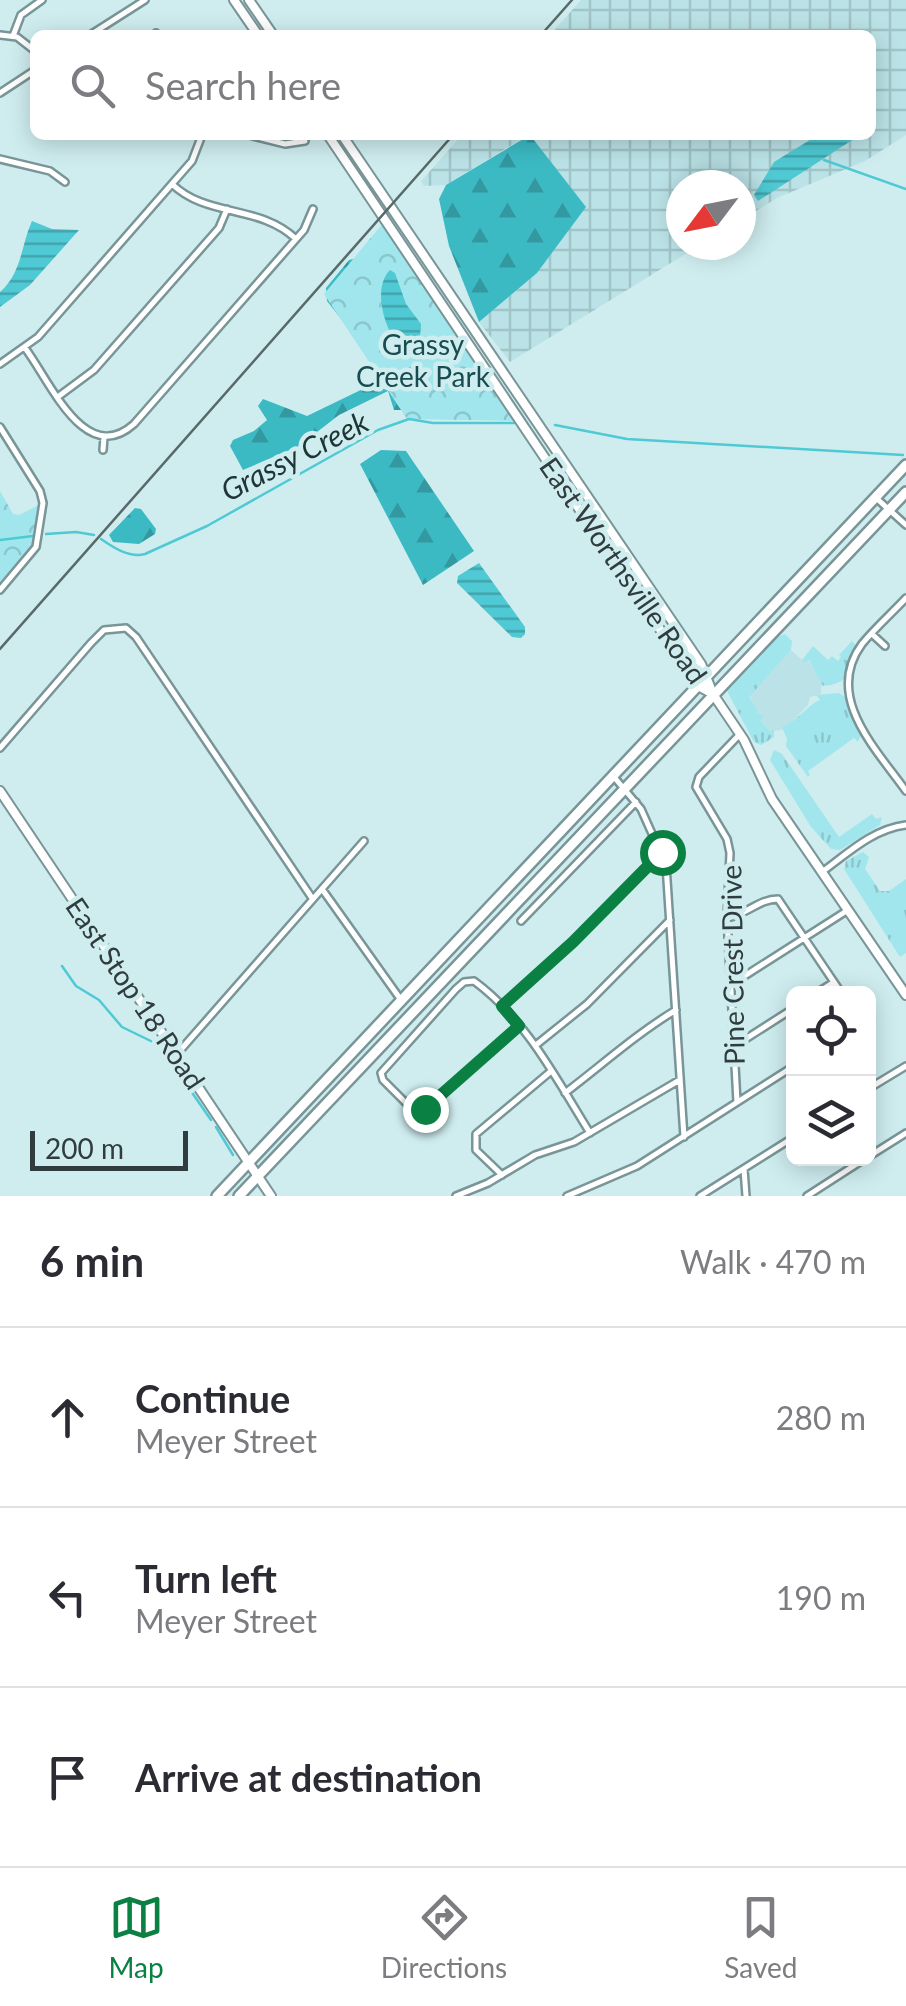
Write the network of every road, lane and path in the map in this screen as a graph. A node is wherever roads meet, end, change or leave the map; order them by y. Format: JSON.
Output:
{"nodes":[{"id":1,"x":42,"y":0,"type":"edge"},
{"id":2,"x":145,"y":0,"type":"edge"},
{"id":3,"x":234,"y":0,"type":"edge"},
{"id":4,"x":249,"y":0,"type":"edge"},
{"id":5,"x":98,"y":30,"type":"edge"},
{"id":6,"x":255,"y":30,"type":"edge"},
{"id":7,"x":270,"y":30,"type":"edge"},
{"id":8,"x":0,"y":35,"type":"edge"},
{"id":9,"x":13,"y":36,"type":"junction"},
{"id":10,"x":30,"y":48,"type":"edge"},
{"id":11,"x":30,"y":73,"type":"edge"},
{"id":12,"x":0,"y":93,"type":"edge"},
{"id":13,"x":200,"y":140,"type":"edge"},
{"id":14,"x":269,"y":140,"type":"edge"},
{"id":15,"x":331,"y":140,"type":"edge"},
{"id":16,"x":345,"y":140,"type":"edge"},
{"id":17,"x":305,"y":141,"type":"dead end"},
{"id":18,"x":0,"y":159,"type":"edge"},
{"id":19,"x":65,"y":182,"type":"dead end"},
{"id":20,"x":172,"y":184,"type":"junction"},
{"id":21,"x":228,"y":209,"type":"junction"},
{"id":22,"x":313,"y":209,"type":"dead end"},
{"id":23,"x":296,"y":239,"type":"junction"},
{"id":24,"x":25,"y":348,"type":"junction"},
{"id":25,"x":0,"y":364,"type":"edge"},
{"id":26,"x":58,"y":396,"type":"junction"},
{"id":27,"x":0,"y":427,"type":"edge"},
{"id":28,"x":104,"y":437,"type":"junction"},
{"id":29,"x":8,"y":440,"type":"junction"},
{"id":30,"x":0,"y":445,"type":"edge"},
{"id":31,"x":103,"y":450,"type":"dead end"},
{"id":32,"x":906,"y":465,"type":"edge"},
{"id":33,"x":906,"y":492,"type":"edge"},
{"id":34,"x":875,"y":497,"type":"junction"},
{"id":35,"x":889,"y":511,"type":"junction"},
{"id":36,"x":906,"y":525,"type":"edge"},
{"id":37,"x":0,"y":590,"type":"edge"},
{"id":38,"x":906,"y":598,"type":"edge"},
{"id":39,"x":872,"y":634,"type":"junction"},
{"id":40,"x":885,"y":646,"type":"dead end"},
{"id":41,"x":708,"y":676,"type":"junction"},
{"id":42,"x":698,"y":686,"type":"junction"},
{"id":43,"x":713,"y":694,"type":"junction"},
{"id":44,"x":740,"y":734,"type":"junction"},
{"id":45,"x":0,"y":748,"type":"edge"},
{"id":46,"x":613,"y":777,"type":"junction"},
{"id":47,"x":624,"y":788,"type":"junction"},
{"id":48,"x":0,"y":791,"type":"edge"},
{"id":49,"x":906,"y":791,"type":"edge"},
{"id":50,"x":636,"y":802,"type":"junction"},
{"id":51,"x":906,"y":825,"type":"edge"},
{"id":52,"x":364,"y":842,"type":"dead end"},
{"id":53,"x":662,"y":852,"type":"junction"},
{"id":54,"x":822,"y":872,"type":"junction"},
{"id":55,"x":321,"y":888,"type":"junction"},
{"id":56,"x":312,"y":898,"type":"junction"},
{"id":57,"x":848,"y":910,"type":"junction"},
{"id":58,"x":727,"y":918,"type":"junction"},
{"id":59,"x":521,"y":920,"type":"dead end"},
{"id":60,"x":670,"y":920,"type":"junction"},
{"id":61,"x":806,"y":938,"type":"junction"},
{"id":62,"x":834,"y":982,"type":"junction"},
{"id":63,"x":731,"y":984,"type":"junction"},
{"id":64,"x":828,"y":986,"type":"edge"},
{"id":65,"x":837,"y":986,"type":"edge"},
{"id":66,"x":906,"y":996,"type":"edge"},
{"id":67,"x":401,"y":1000,"type":"junction"},
{"id":68,"x":502,"y":1006,"type":"junction"},
{"id":69,"x":676,"y":1010,"type":"junction"},
{"id":70,"x":786,"y":1013,"type":"edge"},
{"id":71,"x":519,"y":1026,"type":"junction"},
{"id":72,"x":536,"y":1045,"type":"junction"},
{"id":73,"x":732,"y":1047,"type":"junction"},
{"id":74,"x":177,"y":1054,"type":"junction"},
{"id":75,"x":906,"y":1066,"type":"edge"},
{"id":76,"x":786,"y":1071,"type":"edge"},
{"id":77,"x":550,"y":1072,"type":"junction"},
{"id":78,"x":678,"y":1080,"type":"junction"},
{"id":79,"x":876,"y":1084,"type":"edge"},
{"id":80,"x":565,"y":1092,"type":"junction"},
{"id":81,"x":737,"y":1102,"type":"junction"},
{"id":82,"x":906,"y":1133,"type":"edge"},
{"id":83,"x":590,"y":1134,"type":"junction"},
{"id":84,"x":684,"y":1137,"type":"junction"},
{"id":85,"x":786,"y":1142,"type":"edge"},
{"id":86,"x":876,"y":1152,"type":"edge"},
{"id":87,"x":249,"y":1162,"type":"junction"},
{"id":88,"x":854,"y":1166,"type":"edge"},
{"id":89,"x":744,"y":1168,"type":"junction"},
{"id":90,"x":502,"y":1175,"type":"junction"},
{"id":91,"x":258,"y":1176,"type":"junction"},
{"id":92,"x":217,"y":1196,"type":"edge"},
{"id":93,"x":239,"y":1196,"type":"edge"},
{"id":94,"x":271,"y":1196,"type":"edge"},
{"id":95,"x":456,"y":1196,"type":"edge"},
{"id":96,"x":568,"y":1196,"type":"edge"},
{"id":97,"x":700,"y":1196,"type":"edge"},
{"id":98,"x":746,"y":1196,"type":"edge"},
{"id":99,"x":807,"y":1196,"type":"edge"}],
"edges":[{"from":1,"to":9,"type":"street"},
{"from":2,"to":5,"type":"street"},
{"from":3,"to":6,"type":"main road"},
{"from":4,"to":7,"type":"main road"},
{"from":8,"to":9,"type":"street"},
{"from":9,"to":10,"type":"street"},
{"from":11,"to":12,"type":"street"},
{"from":13,"to":20,"type":"street"},
{"from":14,"to":17,"type":"street"},
{"from":15,"to":42,"type":"main road","name":"East Worthsville Road"},
{"from":16,"to":41,"type":"main road","name":"East Worthsville Road"},
{"from":18,"to":19,"type":"street"},
{"from":20,"to":21,"type":"street"},
{"from":20,"to":24,"type":"street"},
{"from":21,"to":23,"type":"street"},
{"from":21,"to":26,"type":"street"},
{"from":22,"to":23,"type":"street"},
{"from":23,"to":28,"type":"street"},
{"from":24,"to":25,"type":"street"},
{"from":24,"to":26,"type":"street"},
{"from":26,"to":28,"type":"street"},
{"from":27,"to":29,"type":"street"},
{"from":28,"to":31,"type":"street"},
{"from":29,"to":30,"type":"street"},
{"from":29,"to":37,"type":"street"},
{"from":32,"to":34,"type":"main road"},
{"from":33,"to":35,"type":"main road"},
{"from":34,"to":35,"type":"street"},
{"from":34,"to":41,"type":"main road"},
{"from":35,"to":36,"type":"street"},
{"from":35,"to":43,"type":"main road"},
{"from":38,"to":39,"type":"street"},
{"from":39,"to":40,"type":"street"},
{"from":39,"to":49,"type":"street"},
{"from":41,"to":42,"type":"main road"},
{"from":41,"to":43,"type":"main road","name":"East Worthsville Road"},
{"from":42,"to":43,"type":"main road","name":"East Worthsville Road"},
{"from":42,"to":46,"type":"main road"},
{"from":43,"to":44,"type":"main road"},
{"from":43,"to":47,"type":"main road"},
{"from":44,"to":54,"type":"main road"},
{"from":44,"to":58,"type":"street","name":"Pine Crest Drive"},
{"from":45,"to":56,"type":"street"},
{"from":46,"to":47,"type":"street"},
{"from":46,"to":67,"type":"main road"},
{"from":47,"to":50,"type":"street"},
{"from":47,"to":91,"type":"main road"},
{"from":48,"to":74,"type":"main road","name":"East Stop 18 Road"},
{"from":50,"to":53,"type":"street"},
{"from":50,"to":59,"type":"street"},
{"from":51,"to":54,"type":"street"},
{"from":52,"to":55,"type":"street"},
{"from":53,"to":60,"type":"street"},
{"from":53,"to":68,"type":"street"},
{"from":54,"to":57,"type":"main road"},
{"from":55,"to":56,"type":"street"},
{"from":55,"to":67,"type":"street"},
{"from":56,"to":74,"type":"street"},
{"from":57,"to":61,"type":"street"},
{"from":57,"to":66,"type":"main road"},
{"from":58,"to":61,"type":"street"},
{"from":58,"to":63,"type":"street","name":"Pine Crest Drive"},
{"from":60,"to":69,"type":"street"},
{"from":60,"to":72,"type":"street"},
{"from":61,"to":62,"type":"street"},
{"from":61,"to":63,"type":"street"},
{"from":62,"to":64,"type":"street"},
{"from":62,"to":65,"type":"street"},
{"from":63,"to":73,"type":"street","name":"Pine Crest Drive"},
{"from":67,"to":87,"type":"main road"},
{"from":68,"to":71,"type":"street"},
{"from":68,"to":71,"type":"street"},
{"from":69,"to":78,"type":"street"},
{"from":69,"to":80,"type":"street"},
{"from":70,"to":73,"type":"street"},
{"from":71,"to":72,"type":"street"},
{"from":72,"to":77,"type":"street"},
{"from":73,"to":81,"type":"street","name":"Pine Crest Drive"},
{"from":74,"to":87,"type":"main road","name":"East Stop 18 Road"},
{"from":75,"to":79,"type":"street"},
{"from":76,"to":81,"type":"street"},
{"from":77,"to":80,"type":"street"},
{"from":77,"to":90,"type":"street"},
{"from":78,"to":83,"type":"street"},
{"from":78,"to":84,"type":"street"},
{"from":80,"to":83,"type":"street"},
{"from":81,"to":84,"type":"street"},
{"from":82,"to":86,"type":"street"},
{"from":83,"to":90,"type":"street"},
{"from":84,"to":96,"type":"street"},
{"from":85,"to":89,"type":"street"},
{"from":87,"to":91,"type":"main road","name":"East Stop 18 Road"},
{"from":87,"to":92,"type":"main road"},
{"from":88,"to":99,"type":"street"},
{"from":89,"to":97,"type":"street"},
{"from":89,"to":98,"type":"street"},
{"from":90,"to":95,"type":"street"},
{"from":91,"to":93,"type":"main road"},
{"from":91,"to":94,"type":"main road","name":"East Stop 18 Road"}]}
